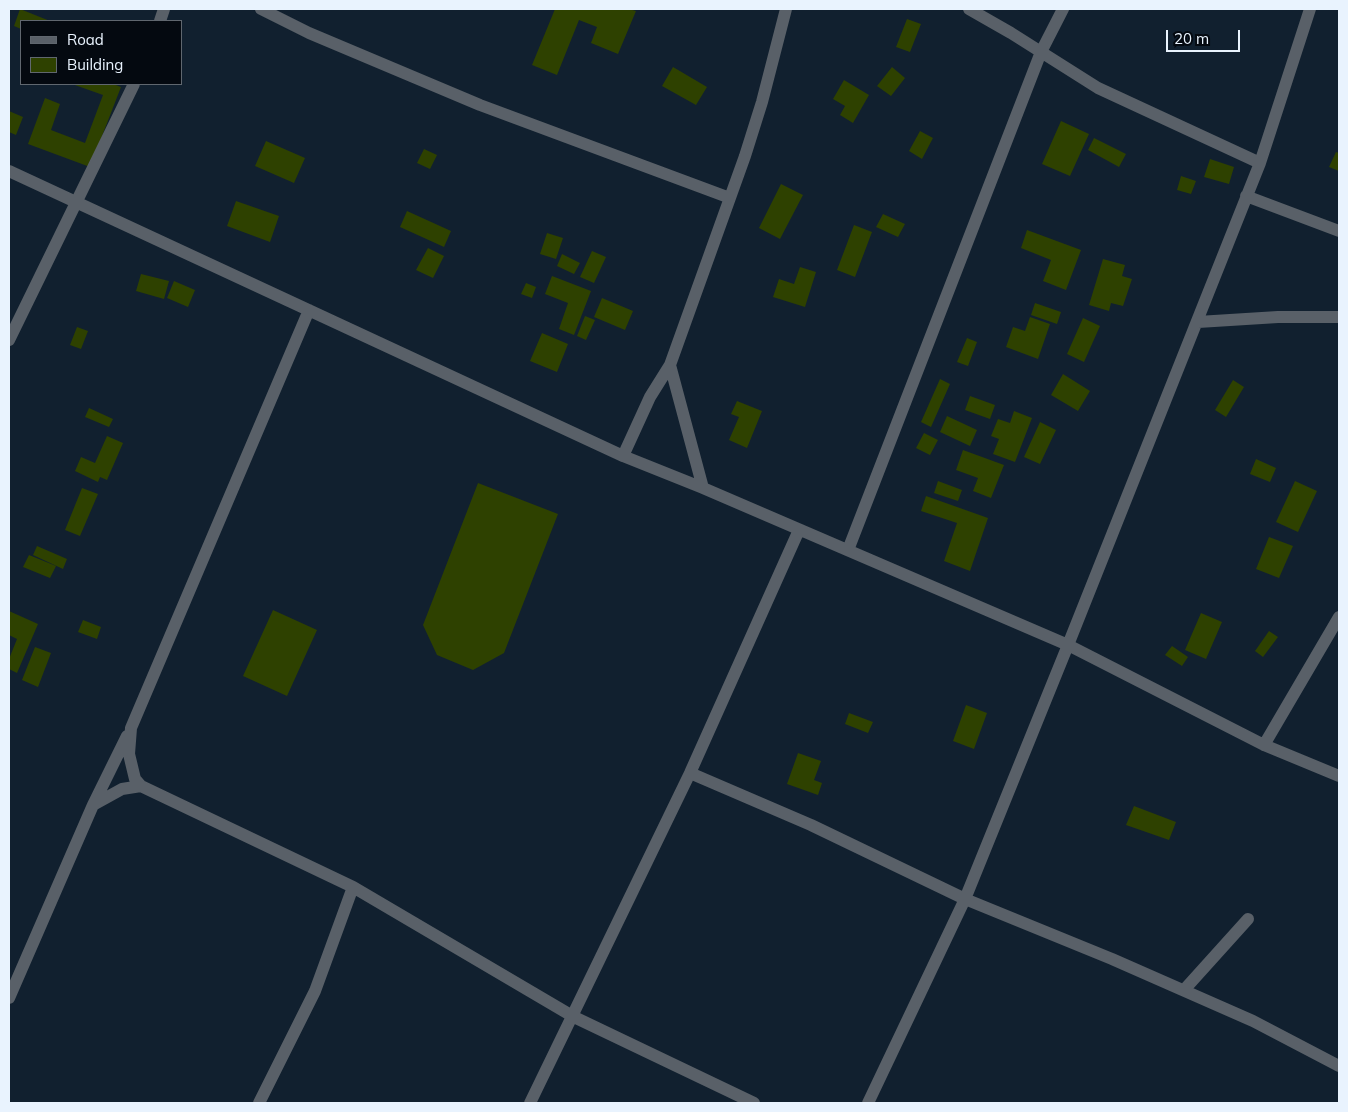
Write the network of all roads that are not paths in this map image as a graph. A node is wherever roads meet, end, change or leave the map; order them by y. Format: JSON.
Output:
{"nodes":[{"id":1,"x":260,"y":9,"type":"edge"},
{"id":2,"x":786,"y":9,"type":"edge"},
{"id":3,"x":969,"y":9,"type":"edge"},
{"id":4,"x":1063,"y":9,"type":"edge"},
{"id":5,"x":1310,"y":9,"type":"edge"},
{"id":6,"x":1041,"y":52,"type":"junction"},
{"id":7,"x":134,"y":85,"type":"edge"},
{"id":8,"x":1260,"y":164,"type":"junction"},
{"id":9,"x":9,"y":171,"type":"edge"},
{"id":10,"x":1246,"y":196,"type":"junction"},
{"id":11,"x":730,"y":198,"type":"junction"},
{"id":12,"x":76,"y":201,"type":"junction"},
{"id":13,"x":1339,"y":231,"type":"edge"},
{"id":14,"x":309,"y":310,"type":"junction"},
{"id":15,"x":1339,"y":317,"type":"edge"},
{"id":16,"x":1198,"y":322,"type":"junction"},
{"id":17,"x":9,"y":340,"type":"edge"},
{"id":18,"x":670,"y":365,"type":"junction"},
{"id":19,"x":623,"y":456,"type":"junction"},
{"id":20,"x":703,"y":488,"type":"junction"},
{"id":21,"x":799,"y":530,"type":"junction"},
{"id":22,"x":848,"y":550,"type":"junction"},
{"id":23,"x":1339,"y":617,"type":"edge"},
{"id":24,"x":1068,"y":645,"type":"junction"},
{"id":25,"x":131,"y":728,"type":"junction"},
{"id":26,"x":1264,"y":744,"type":"junction"},
{"id":27,"x":690,"y":773,"type":"junction"},
{"id":28,"x":1339,"y":776,"type":"edge"},
{"id":29,"x":141,"y":786,"type":"junction"},
{"id":30,"x":93,"y":805,"type":"junction"},
{"id":31,"x":353,"y":887,"type":"junction"},
{"id":32,"x":965,"y":899,"type":"junction"},
{"id":33,"x":1248,"y":919,"type":"dead end"},
{"id":34,"x":13,"y":976,"type":"edge"},
{"id":35,"x":1184,"y":990,"type":"junction"},
{"id":36,"x":9,"y":998,"type":"edge"},
{"id":37,"x":574,"y":1017,"type":"junction"},
{"id":38,"x":1339,"y":1066,"type":"edge"},
{"id":39,"x":260,"y":1103,"type":"edge"},
{"id":40,"x":530,"y":1103,"type":"edge"},
{"id":41,"x":754,"y":1103,"type":"edge"},
{"id":42,"x":868,"y":1103,"type":"edge"}],
"edges":[{"from":1,"to":11,"type":"street"},
{"from":2,"to":11,"type":"street"},
{"from":3,"to":6,"type":"street"},
{"from":4,"to":6,"type":"street"},
{"from":5,"to":8,"type":"street"},
{"from":6,"to":8,"type":"street"},
{"from":6,"to":22,"type":"street"},
{"from":7,"to":12,"type":"street"},
{"from":8,"to":10,"type":"street"},
{"from":9,"to":12,"type":"street"},
{"from":10,"to":13,"type":"street"},
{"from":10,"to":16,"type":"street"},
{"from":11,"to":18,"type":"street"},
{"from":12,"to":14,"type":"street"},
{"from":12,"to":17,"type":"street"},
{"from":14,"to":19,"type":"street"},
{"from":14,"to":25,"type":"street"},
{"from":15,"to":16,"type":"street"},
{"from":16,"to":24,"type":"street"},
{"from":18,"to":19,"type":"street"},
{"from":18,"to":20,"type":"street"},
{"from":19,"to":20,"type":"street"},
{"from":20,"to":21,"type":"street"},
{"from":21,"to":22,"type":"street"},
{"from":21,"to":27,"type":"street"},
{"from":22,"to":24,"type":"street"},
{"from":23,"to":26,"type":"street"},
{"from":24,"to":26,"type":"street"},
{"from":24,"to":32,"type":"street"},
{"from":25,"to":29,"type":"street"},
{"from":25,"to":30,"type":"street"},
{"from":26,"to":28,"type":"street"},
{"from":27,"to":32,"type":"street"},
{"from":27,"to":37,"type":"street"},
{"from":29,"to":30,"type":"street"},
{"from":29,"to":31,"type":"street"},
{"from":30,"to":34,"type":"street"},
{"from":31,"to":37,"type":"street"},
{"from":31,"to":39,"type":"street"},
{"from":32,"to":35,"type":"street"},
{"from":32,"to":42,"type":"street"},
{"from":33,"to":35,"type":"street"},
{"from":34,"to":36,"type":"street"},
{"from":35,"to":38,"type":"street"},
{"from":37,"to":40,"type":"street"},
{"from":37,"to":41,"type":"street"}]}
